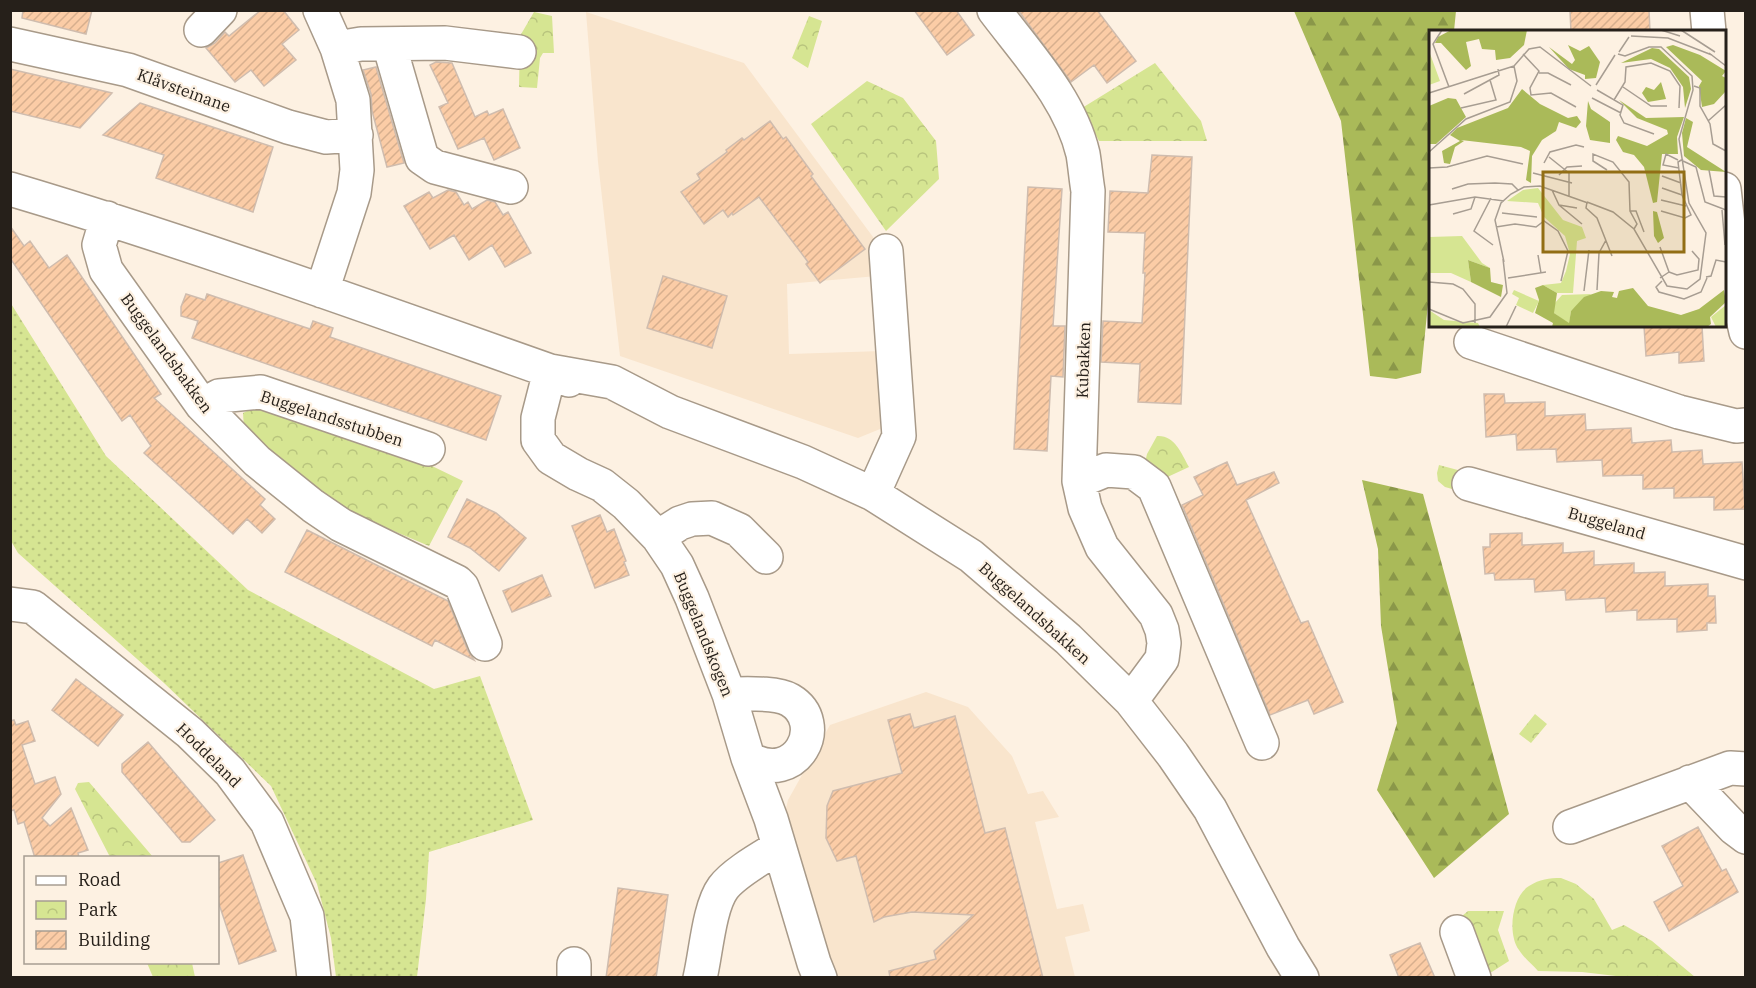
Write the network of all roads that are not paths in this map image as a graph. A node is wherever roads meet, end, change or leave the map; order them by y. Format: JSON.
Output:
{"nodes":[{"id":1,"x":320,"y":10,"type":"edge"},
{"id":2,"x":994,"y":10,"type":"edge"},
{"id":3,"x":1707,"y":10,"type":"edge"},
{"id":4,"x":1709,"y":30,"type":"edge"},
{"id":5,"x":10,"y":44,"type":"edge"},
{"id":6,"x":389,"y":44,"type":"junction"},
{"id":7,"x":337,"y":48,"type":"junction"},
{"id":8,"x":519,"y":52,"type":"dead end"},
{"id":9,"x":356,"y":135,"type":"junction"},
{"id":10,"x":511,"y":187,"type":"dead end"},
{"id":11,"x":10,"y":189,"type":"edge"},
{"id":12,"x":1726,"y":211,"type":"edge"},
{"id":13,"x":107,"y":218,"type":"junction"},
{"id":14,"x":886,"y":251,"type":"dead end"},
{"id":15,"x":1729,"y":278,"type":"edge"},
{"id":16,"x":322,"y":291,"type":"junction"},
{"id":17,"x":1746,"y":332,"type":"edge"},
{"id":18,"x":1471,"y":342,"type":"dead end"},
{"id":19,"x":550,"y":371,"type":"junction"},
{"id":20,"x":202,"y":405,"type":"junction"},
{"id":21,"x":1746,"y":425,"type":"edge"},
{"id":22,"x":428,"y":449,"type":"dead end"},
{"id":23,"x":1079,"y":481,"type":"junction"},
{"id":24,"x":1469,"y":484,"type":"dead end"},
{"id":25,"x":873,"y":494,"type":"junction"},
{"id":26,"x":658,"y":537,"type":"junction"},
{"id":27,"x":766,"y":557,"type":"dead end"},
{"id":28,"x":1746,"y":563,"type":"edge"},
{"id":29,"x":10,"y":604,"type":"edge"},
{"id":30,"x":485,"y":644,"type":"dead end"},
{"id":31,"x":729,"y":694,"type":"junction"},
{"id":32,"x":1131,"y":701,"type":"junction"},
{"id":33,"x":1262,"y":743,"type":"dead end"},
{"id":34,"x":748,"y":758,"type":"junction"},
{"id":35,"x":1746,"y":769,"type":"edge"},
{"id":36,"x":1690,"y":782,"type":"junction"},
{"id":37,"x":1570,"y":827,"type":"dead end"},
{"id":38,"x":1746,"y":837,"type":"edge"},
{"id":39,"x":779,"y":847,"type":"junction"},
{"id":40,"x":1456,"y":932,"type":"dead end"},
{"id":41,"x":1288,"y":962,"type":"edge"},
{"id":42,"x":708,"y":975,"type":"edge"},
{"id":43,"x":314,"y":978,"type":"edge"},
{"id":44,"x":820,"y":978,"type":"edge"},
{"id":45,"x":1302,"y":978,"type":"edge"},
{"id":46,"x":1474,"y":978,"type":"edge"}],
"edges":[{"from":1,"to":7,"type":"street"},
{"from":2,"to":23,"type":"street","name":"Kubakken"},
{"from":3,"to":4,"type":"street"},
{"from":5,"to":9,"type":"street","name":"Klåvsteinane"},
{"from":6,"to":7,"type":"street"},
{"from":6,"to":8,"type":"street"},
{"from":6,"to":10,"type":"street"},
{"from":7,"to":9,"type":"street"},
{"from":9,"to":16,"type":"street"},
{"from":11,"to":13,"type":"street","name":"Buggelandsbakken"},
{"from":12,"to":15,"type":"street"},
{"from":13,"to":16,"type":"street","name":"Buggelandsbakken"},
{"from":13,"to":20,"type":"street","name":"Buggelandsbakken"},
{"from":14,"to":25,"type":"street"},
{"from":15,"to":17,"type":"street"},
{"from":16,"to":19,"type":"street","name":"Buggelandsbakken"},
{"from":18,"to":21,"type":"street"},
{"from":19,"to":25,"type":"street","name":"Buggelandsbakken"},
{"from":19,"to":26,"type":"street","name":"Buggelandskogen"},
{"from":20,"to":22,"type":"street","name":"Buggelandsstubben"},
{"from":20,"to":30,"type":"street","name":"Buggelandsbakken"},
{"from":23,"to":32,"type":"street","name":"Kubakken"},
{"from":23,"to":33,"type":"street"},
{"from":24,"to":28,"type":"street","name":"Buggeland"},
{"from":25,"to":32,"type":"street","name":"Buggelandsbakken"},
{"from":26,"to":27,"type":"street"},
{"from":26,"to":31,"type":"street","name":"Buggelandskogen"},
{"from":29,"to":43,"type":"street","name":"Hoddeland"},
{"from":31,"to":34,"type":"street","name":"Buggelandskogen"},
{"from":31,"to":34,"type":"street"},
{"from":32,"to":41,"type":"street","name":"Buggelandsbakken"},
{"from":34,"to":39,"type":"street","name":"Buggelandskogen"},
{"from":35,"to":36,"type":"street"},
{"from":36,"to":37,"type":"street"},
{"from":36,"to":38,"type":"street"},
{"from":39,"to":42,"type":"street"},
{"from":39,"to":44,"type":"street","name":"Buggelandskogen"},
{"from":40,"to":46,"type":"street"},
{"from":41,"to":45,"type":"street","name":"Buggelandsbakken"}]}
